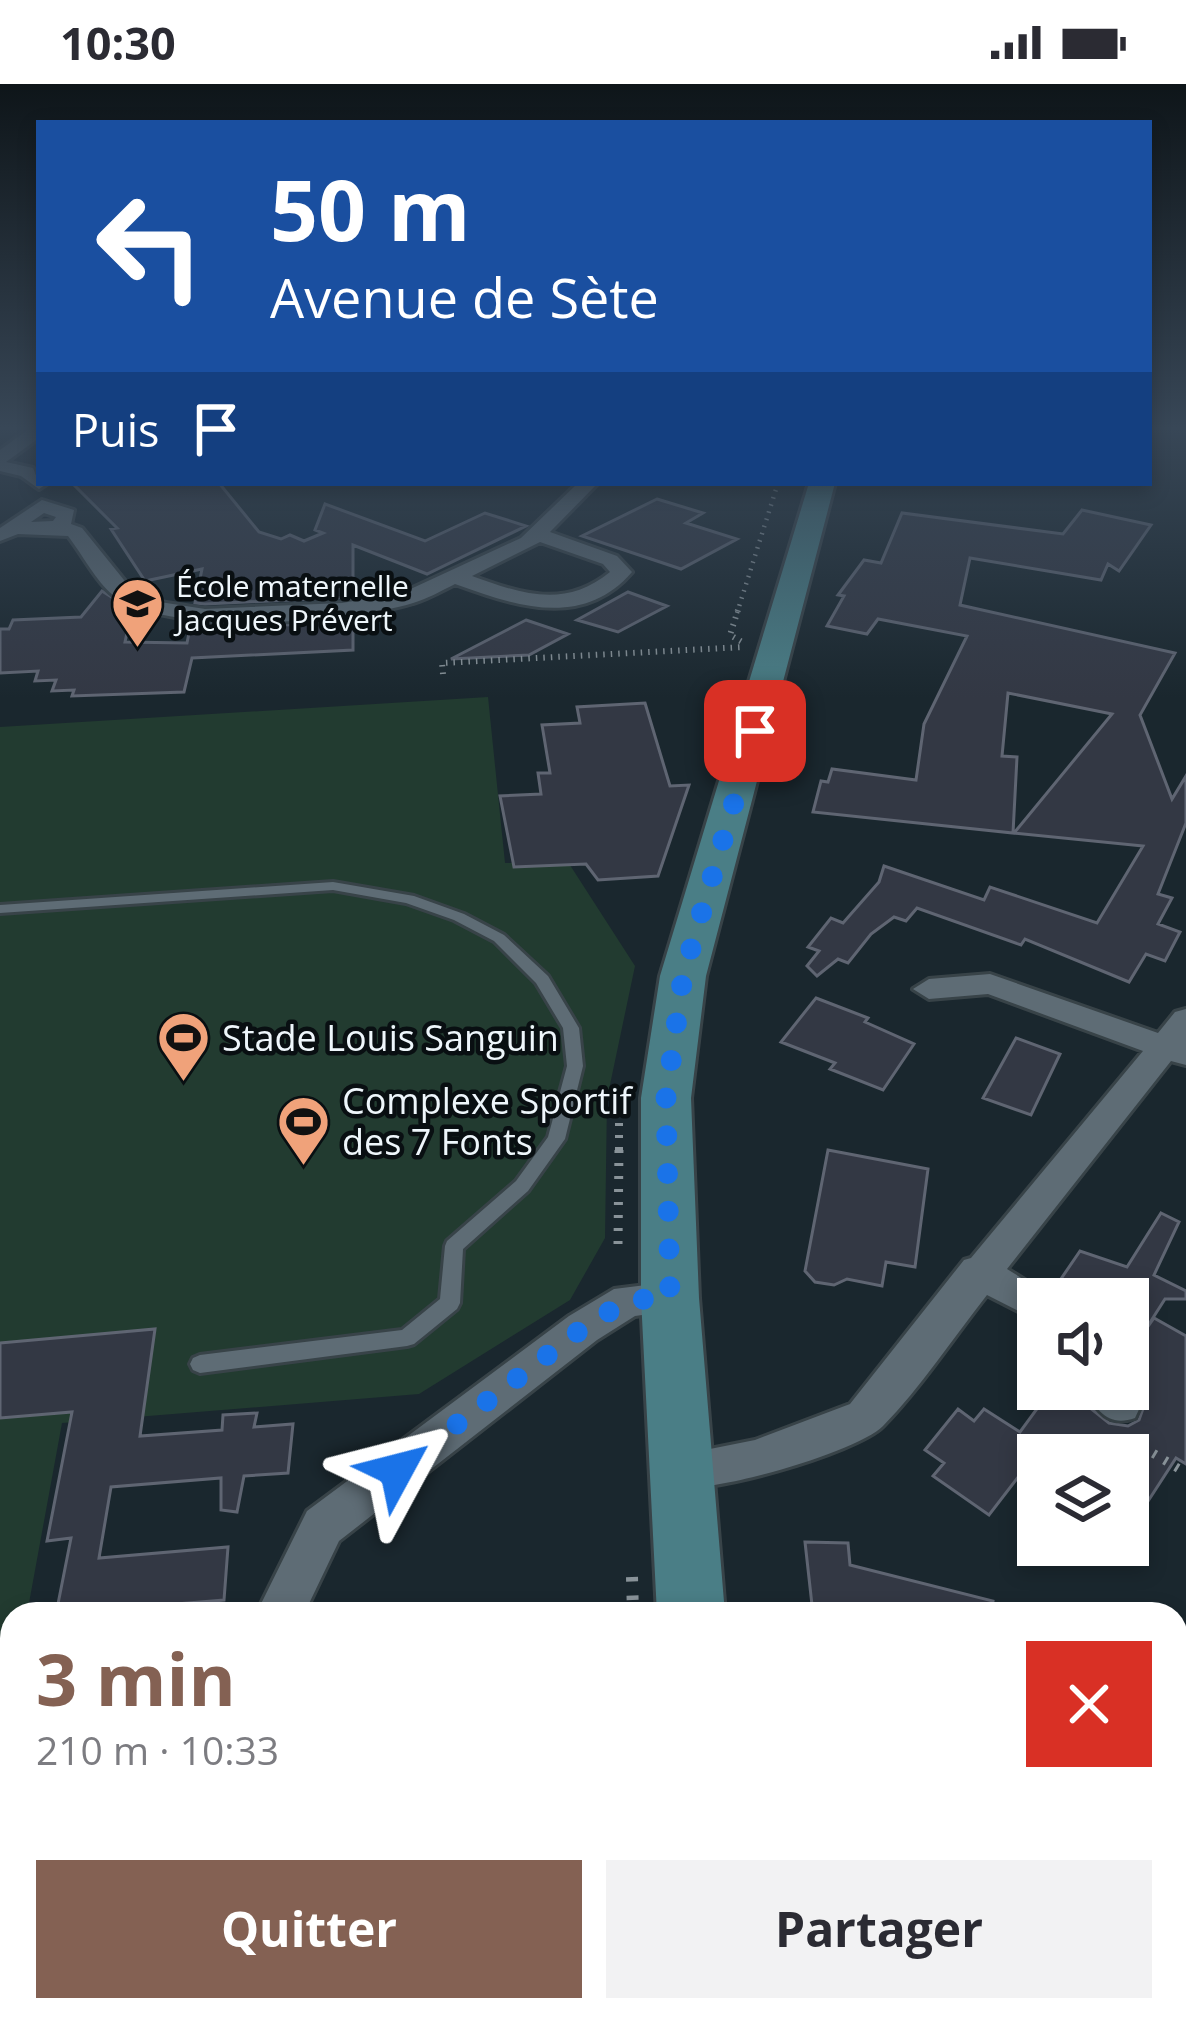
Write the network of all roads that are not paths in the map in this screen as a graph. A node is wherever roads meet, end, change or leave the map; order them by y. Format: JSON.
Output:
{"nodes":[{"id":1,"x":65,"y":517,"type":"edge"},
{"id":2,"x":556,"y":517,"type":"edge"},
{"id":3,"x":813,"y":517,"type":"edge"},
{"id":4,"x":60,"y":526,"type":"junction"},
{"id":5,"x":7,"y":532,"type":"edge"},
{"id":6,"x":539,"y":535,"type":"junction"},
{"id":7,"x":455,"y":577,"type":"junction"},
{"id":8,"x":0,"y":909,"type":"edge"},
{"id":9,"x":929,"y":989,"type":"dead end"},
{"id":10,"x":1179,"y":1041,"type":"edge"},
{"id":11,"x":978,"y":1271,"type":"junction"},
{"id":12,"x":1017,"y":1293,"type":"edge"},
{"id":13,"x":670,"y":1298,"type":"junction"},
{"id":14,"x":200,"y":1364,"type":"dead end"},
{"id":15,"x":680,"y":1472,"type":"junction"},
{"id":16,"x":286,"y":1602,"type":"edge"},
{"id":17,"x":690,"y":1602,"type":"edge"}],
"edges":[{"from":1,"to":4,"type":"street"},
{"from":2,"to":6,"type":"street"},
{"from":3,"to":13,"type":"main road"},
{"from":4,"to":5,"type":"street"},
{"from":4,"to":7,"type":"street"},
{"from":6,"to":7,"type":"street"},
{"from":6,"to":7,"type":"street"},
{"from":8,"to":14,"type":"lane"},
{"from":9,"to":10,"type":"street"},
{"from":10,"to":11,"type":"street"},
{"from":11,"to":12,"type":"street"},
{"from":11,"to":15,"type":"street"},
{"from":13,"to":15,"type":"main road"},
{"from":13,"to":16,"type":"street"},
{"from":15,"to":17,"type":"main road"}]}
